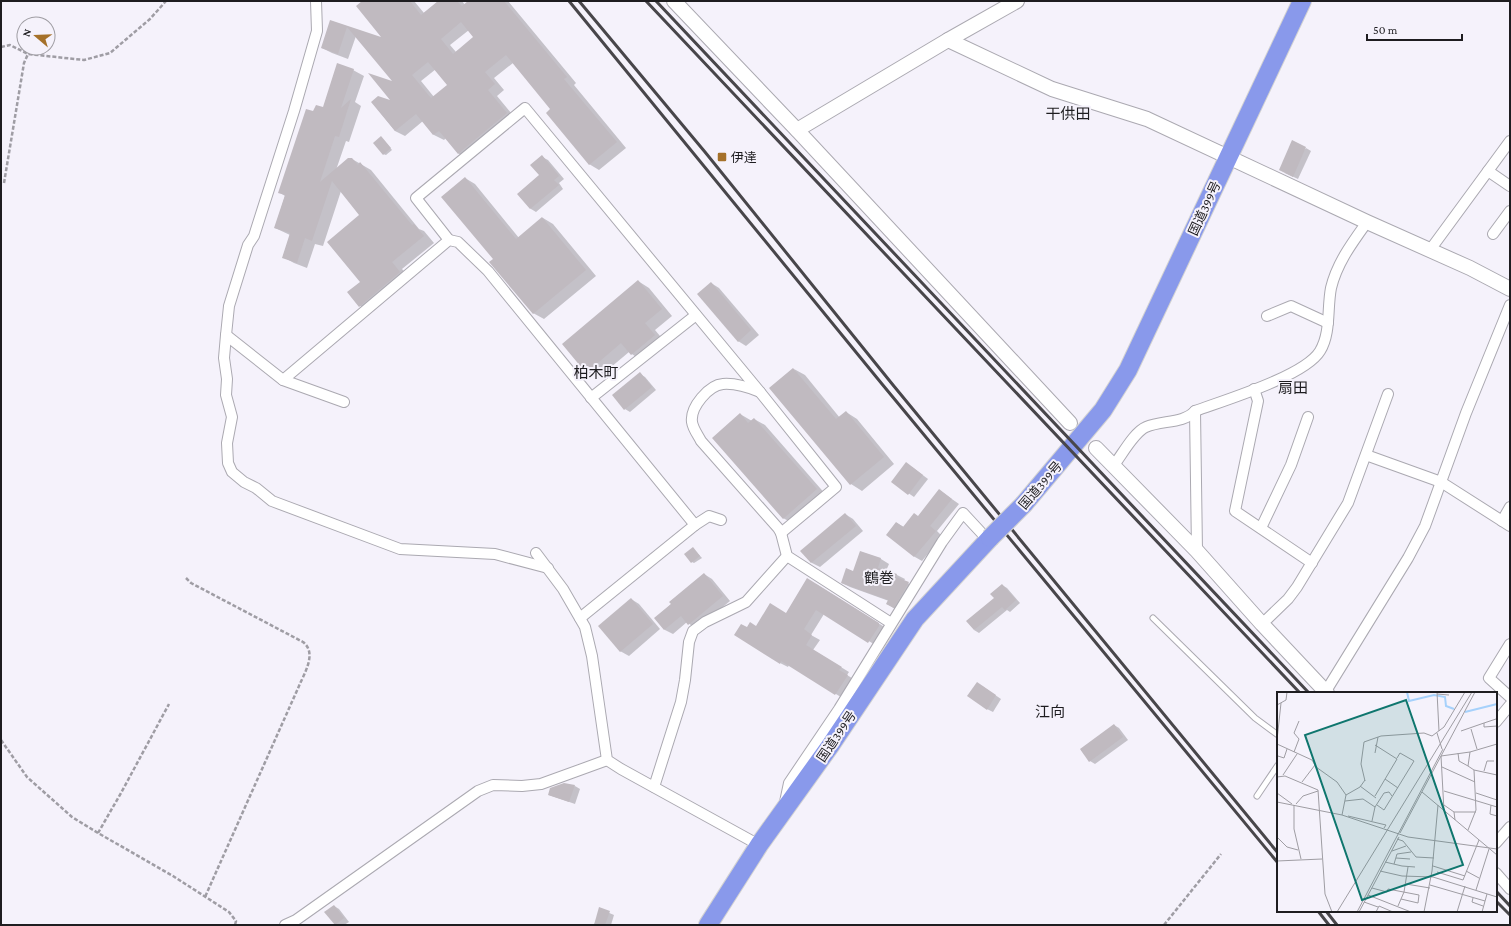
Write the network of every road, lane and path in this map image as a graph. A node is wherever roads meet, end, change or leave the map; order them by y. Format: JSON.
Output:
{"nodes":[{"id":1,"x":166,"y":1,"type":"edge"},
{"id":2,"x":316,"y":1,"type":"edge"},
{"id":3,"x":674,"y":1,"type":"edge"},
{"id":4,"x":1014,"y":1,"type":"edge"},
{"id":5,"x":1302,"y":1,"type":"edge"},
{"id":6,"x":948,"y":40,"type":"junction"},
{"id":7,"x":1,"y":47,"type":"edge"},
{"id":8,"x":16,"y":48,"type":"edge"},
{"id":9,"x":27,"y":56,"type":"edge"},
{"id":10,"x":47,"y":56,"type":"edge"},
{"id":11,"x":797,"y":130,"type":"junction"},
{"id":12,"x":1510,"y":141,"type":"edge"},
{"id":13,"x":1228,"y":158,"type":"junction"},
{"id":14,"x":1488,"y":171,"type":"junction"},
{"id":15,"x":4,"y":183,"type":"dead end"},
{"id":16,"x":1510,"y":186,"type":"edge"},
{"id":17,"x":1510,"y":211,"type":"edge"},
{"id":18,"x":1367,"y":222,"type":"junction"},
{"id":19,"x":1493,"y":234,"type":"dead end"},
{"id":20,"x":449,"y":240,"type":"junction"},
{"id":21,"x":1430,"y":250,"type":"junction"},
{"id":22,"x":1510,"y":289,"type":"edge"},
{"id":23,"x":1510,"y":305,"type":"edge"},
{"id":24,"x":696,"y":315,"type":"junction"},
{"id":25,"x":1266,"y":316,"type":"dead end"},
{"id":26,"x":1328,"y":323,"type":"junction"},
{"id":27,"x":226,"y":335,"type":"junction"},
{"id":28,"x":283,"y":380,"type":"junction"},
{"id":29,"x":1254,"y":389,"type":"junction"},
{"id":30,"x":760,"y":392,"type":"junction"},
{"id":31,"x":1388,"y":394,"type":"dead end"},
{"id":32,"x":591,"y":398,"type":"junction"},
{"id":33,"x":344,"y":402,"type":"dead end"},
{"id":34,"x":1195,"y":410,"type":"junction"},
{"id":35,"x":1308,"y":417,"type":"dead end"},
{"id":36,"x":1070,"y":423,"type":"dead end"},
{"id":37,"x":1096,"y":448,"type":"dead end"},
{"id":38,"x":1366,"y":455,"type":"junction"},
{"id":39,"x":1114,"y":466,"type":"junction"},
{"id":40,"x":1441,"y":482,"type":"junction"},
{"id":41,"x":1510,"y":507,"type":"edge"},
{"id":42,"x":721,"y":520,"type":"dead end"},
{"id":43,"x":1506,"y":524,"type":"edge"},
{"id":44,"x":695,"y":525,"type":"junction"},
{"id":45,"x":1261,"y":528,"type":"junction"},
{"id":46,"x":781,"y":533,"type":"junction"},
{"id":47,"x":989,"y":539,"type":"junction"},
{"id":48,"x":1197,"y":551,"type":"junction"},
{"id":49,"x":536,"y":552,"type":"dead end"},
{"id":50,"x":787,"y":556,"type":"junction"},
{"id":51,"x":1312,"y":563,"type":"junction"},
{"id":52,"x":548,"y":568,"type":"junction"},
{"id":53,"x":186,"y":578,"type":"dead end"},
{"id":54,"x":580,"y":618,"type":"junction"},
{"id":55,"x":1153,"y":618,"type":"dead end"},
{"id":56,"x":891,"y":623,"type":"junction"},
{"id":57,"x":1262,"y":624,"type":"junction"},
{"id":58,"x":1510,"y":644,"type":"edge"},
{"id":59,"x":1326,"y":692,"type":"edge"},
{"id":60,"x":1510,"y":697,"type":"edge"},
{"id":61,"x":169,"y":704,"type":"dead end"},
{"id":62,"x":1510,"y":706,"type":"edge"},
{"id":63,"x":1497,"y":721,"type":"edge"},
{"id":64,"x":1277,"y":734,"type":"edge"},
{"id":65,"x":1,"y":740,"type":"edge"},
{"id":66,"x":607,"y":760,"type":"junction"},
{"id":67,"x":1277,"y":766,"type":"edge"},
{"id":68,"x":654,"y":787,"type":"junction"},
{"id":69,"x":1257,"y":796,"type":"dead end"},
{"id":70,"x":784,"y":810,"type":"junction"},
{"id":71,"x":1510,"y":827,"type":"edge"},
{"id":72,"x":98,"y":833,"type":"junction"},
{"id":73,"x":1497,"y":842,"type":"edge"},
{"id":74,"x":759,"y":845,"type":"junction"},
{"id":75,"x":1220,"y":854,"type":"dead end"},
{"id":76,"x":1497,"y":874,"type":"edge"},
{"id":77,"x":1510,"y":889,"type":"edge"},
{"id":78,"x":205,"y":897,"type":"junction"},
{"id":79,"x":236,"y":925,"type":"edge"},
{"id":80,"x":285,"y":925,"type":"edge"},
{"id":81,"x":708,"y":925,"type":"edge"},
{"id":82,"x":1164,"y":925,"type":"edge"}],
"edges":[{"from":1,"to":10,"type":"path"},
{"from":2,"to":27,"type":"street"},
{"from":3,"to":11,"type":"street"},
{"from":4,"to":6,"type":"street"},
{"from":5,"to":13,"type":"highway","name":"国道399号"},
{"from":6,"to":11,"type":"street"},
{"from":6,"to":13,"type":"street"},
{"from":7,"to":8,"type":"path"},
{"from":9,"to":15,"type":"path"},
{"from":11,"to":36,"type":"street"},
{"from":12,"to":14,"type":"street"},
{"from":13,"to":18,"type":"street"},
{"from":13,"to":47,"type":"highway","name":"国道399号","bridge":true},
{"from":14,"to":16,"type":"street"},
{"from":14,"to":21,"type":"street"},
{"from":17,"to":19,"type":"street"},
{"from":18,"to":21,"type":"street"},
{"from":18,"to":26,"type":"street"},
{"from":20,"to":24,"type":"street"},
{"from":20,"to":28,"type":"street"},
{"from":20,"to":32,"type":"street"},
{"from":21,"to":22,"type":"street"},
{"from":23,"to":40,"type":"street"},
{"from":24,"to":30,"type":"street"},
{"from":24,"to":32,"type":"street"},
{"from":25,"to":26,"type":"street"},
{"from":26,"to":29,"type":"street"},
{"from":27,"to":28,"type":"street"},
{"from":27,"to":52,"type":"street"},
{"from":28,"to":33,"type":"street"},
{"from":29,"to":34,"type":"street"},
{"from":29,"to":45,"type":"street"},
{"from":30,"to":46,"type":"street"},
{"from":30,"to":46,"type":"street"},
{"from":31,"to":38,"type":"street"},
{"from":32,"to":44,"type":"street"},
{"from":34,"to":39,"type":"street"},
{"from":34,"to":48,"type":"street"},
{"from":35,"to":45,"type":"street"},
{"from":37,"to":39,"type":"street"},
{"from":38,"to":40,"type":"street"},
{"from":38,"to":51,"type":"street"},
{"from":39,"to":48,"type":"street"},
{"from":40,"to":43,"type":"street"},
{"from":40,"to":59,"type":"street"},
{"from":41,"to":43,"type":"street"},
{"from":42,"to":44,"type":"street"},
{"from":44,"to":54,"type":"street"},
{"from":45,"to":51,"type":"street"},
{"from":46,"to":50,"type":"street"},
{"from":47,"to":56,"type":"street"},
{"from":47,"to":70,"type":"highway","name":"国道399号"},
{"from":48,"to":57,"type":"street"},
{"from":49,"to":52,"type":"street"},
{"from":50,"to":56,"type":"street"},
{"from":50,"to":68,"type":"street"},
{"from":51,"to":57,"type":"street"},
{"from":52,"to":54,"type":"street"},
{"from":53,"to":78,"type":"path"},
{"from":54,"to":66,"type":"street"},
{"from":55,"to":64,"type":"lane"},
{"from":56,"to":70,"type":"street"},
{"from":57,"to":59,"type":"street"},
{"from":58,"to":60,"type":"street"},
{"from":61,"to":72,"type":"path"},
{"from":62,"to":63,"type":"street"},
{"from":65,"to":72,"type":"path"},
{"from":66,"to":68,"type":"street"},
{"from":66,"to":80,"type":"street"},
{"from":67,"to":69,"type":"lane"},
{"from":68,"to":74,"type":"street"},
{"from":70,"to":74,"type":"highway","name":"国道399号"},
{"from":71,"to":73,"type":"street"},
{"from":72,"to":78,"type":"path"},
{"from":74,"to":81,"type":"highway","name":"国道399号"},
{"from":75,"to":82,"type":"path"},
{"from":76,"to":77,"type":"street"},
{"from":78,"to":79,"type":"path"}]}
